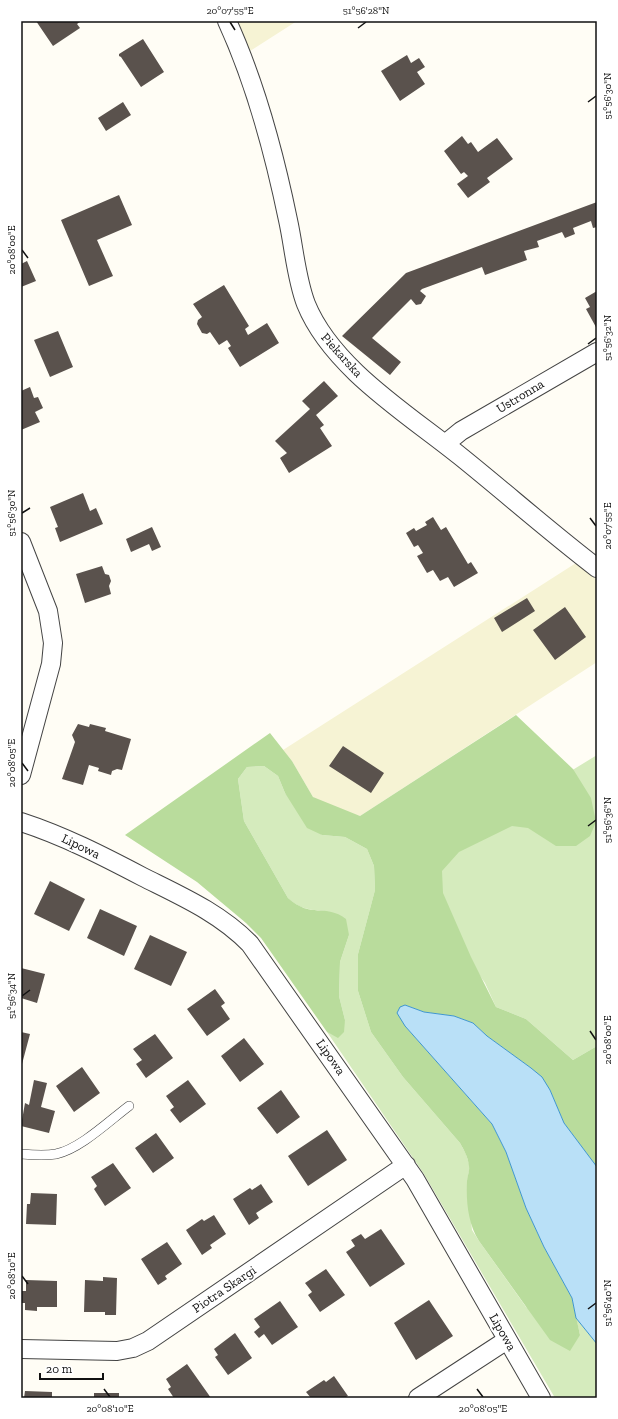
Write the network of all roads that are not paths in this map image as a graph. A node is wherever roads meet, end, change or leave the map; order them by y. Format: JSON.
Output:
{"nodes":[{"id":1,"x":227,"y":21,"type":"edge"},
{"id":2,"x":597,"y":352,"type":"edge"},
{"id":3,"x":445,"y":444,"type":"junction"},
{"id":4,"x":21,"y":542,"type":"edge"},
{"id":5,"x":597,"y":568,"type":"edge"},
{"id":6,"x":21,"y":775,"type":"edge"},
{"id":7,"x":21,"y":822,"type":"edge"},
{"id":8,"x":129,"y":1106,"type":"dead end"},
{"id":9,"x":21,"y":1154,"type":"edge"},
{"id":10,"x":406,"y":1165,"type":"junction"},
{"id":11,"x":507,"y":1340,"type":"junction"},
{"id":12,"x":21,"y":1349,"type":"edge"},
{"id":13,"x":418,"y":1398,"type":"edge"},
{"id":14,"x":541,"y":1398,"type":"edge"}],
"edges":[{"from":1,"to":3,"type":"street","name":"Piekarska"},
{"from":2,"to":3,"type":"street","name":"Ustronna"},
{"from":3,"to":5,"type":"street","name":"Piekarska"},
{"from":4,"to":6,"type":"street"},
{"from":7,"to":10,"type":"street","name":"Lipowa"},
{"from":8,"to":9,"type":"lane"},
{"from":10,"to":11,"type":"street","name":"Lipowa"},
{"from":10,"to":12,"type":"street","name":"Piotra Skargi"},
{"from":11,"to":13,"type":"street"},
{"from":11,"to":14,"type":"street","name":"Lipowa"}]}
